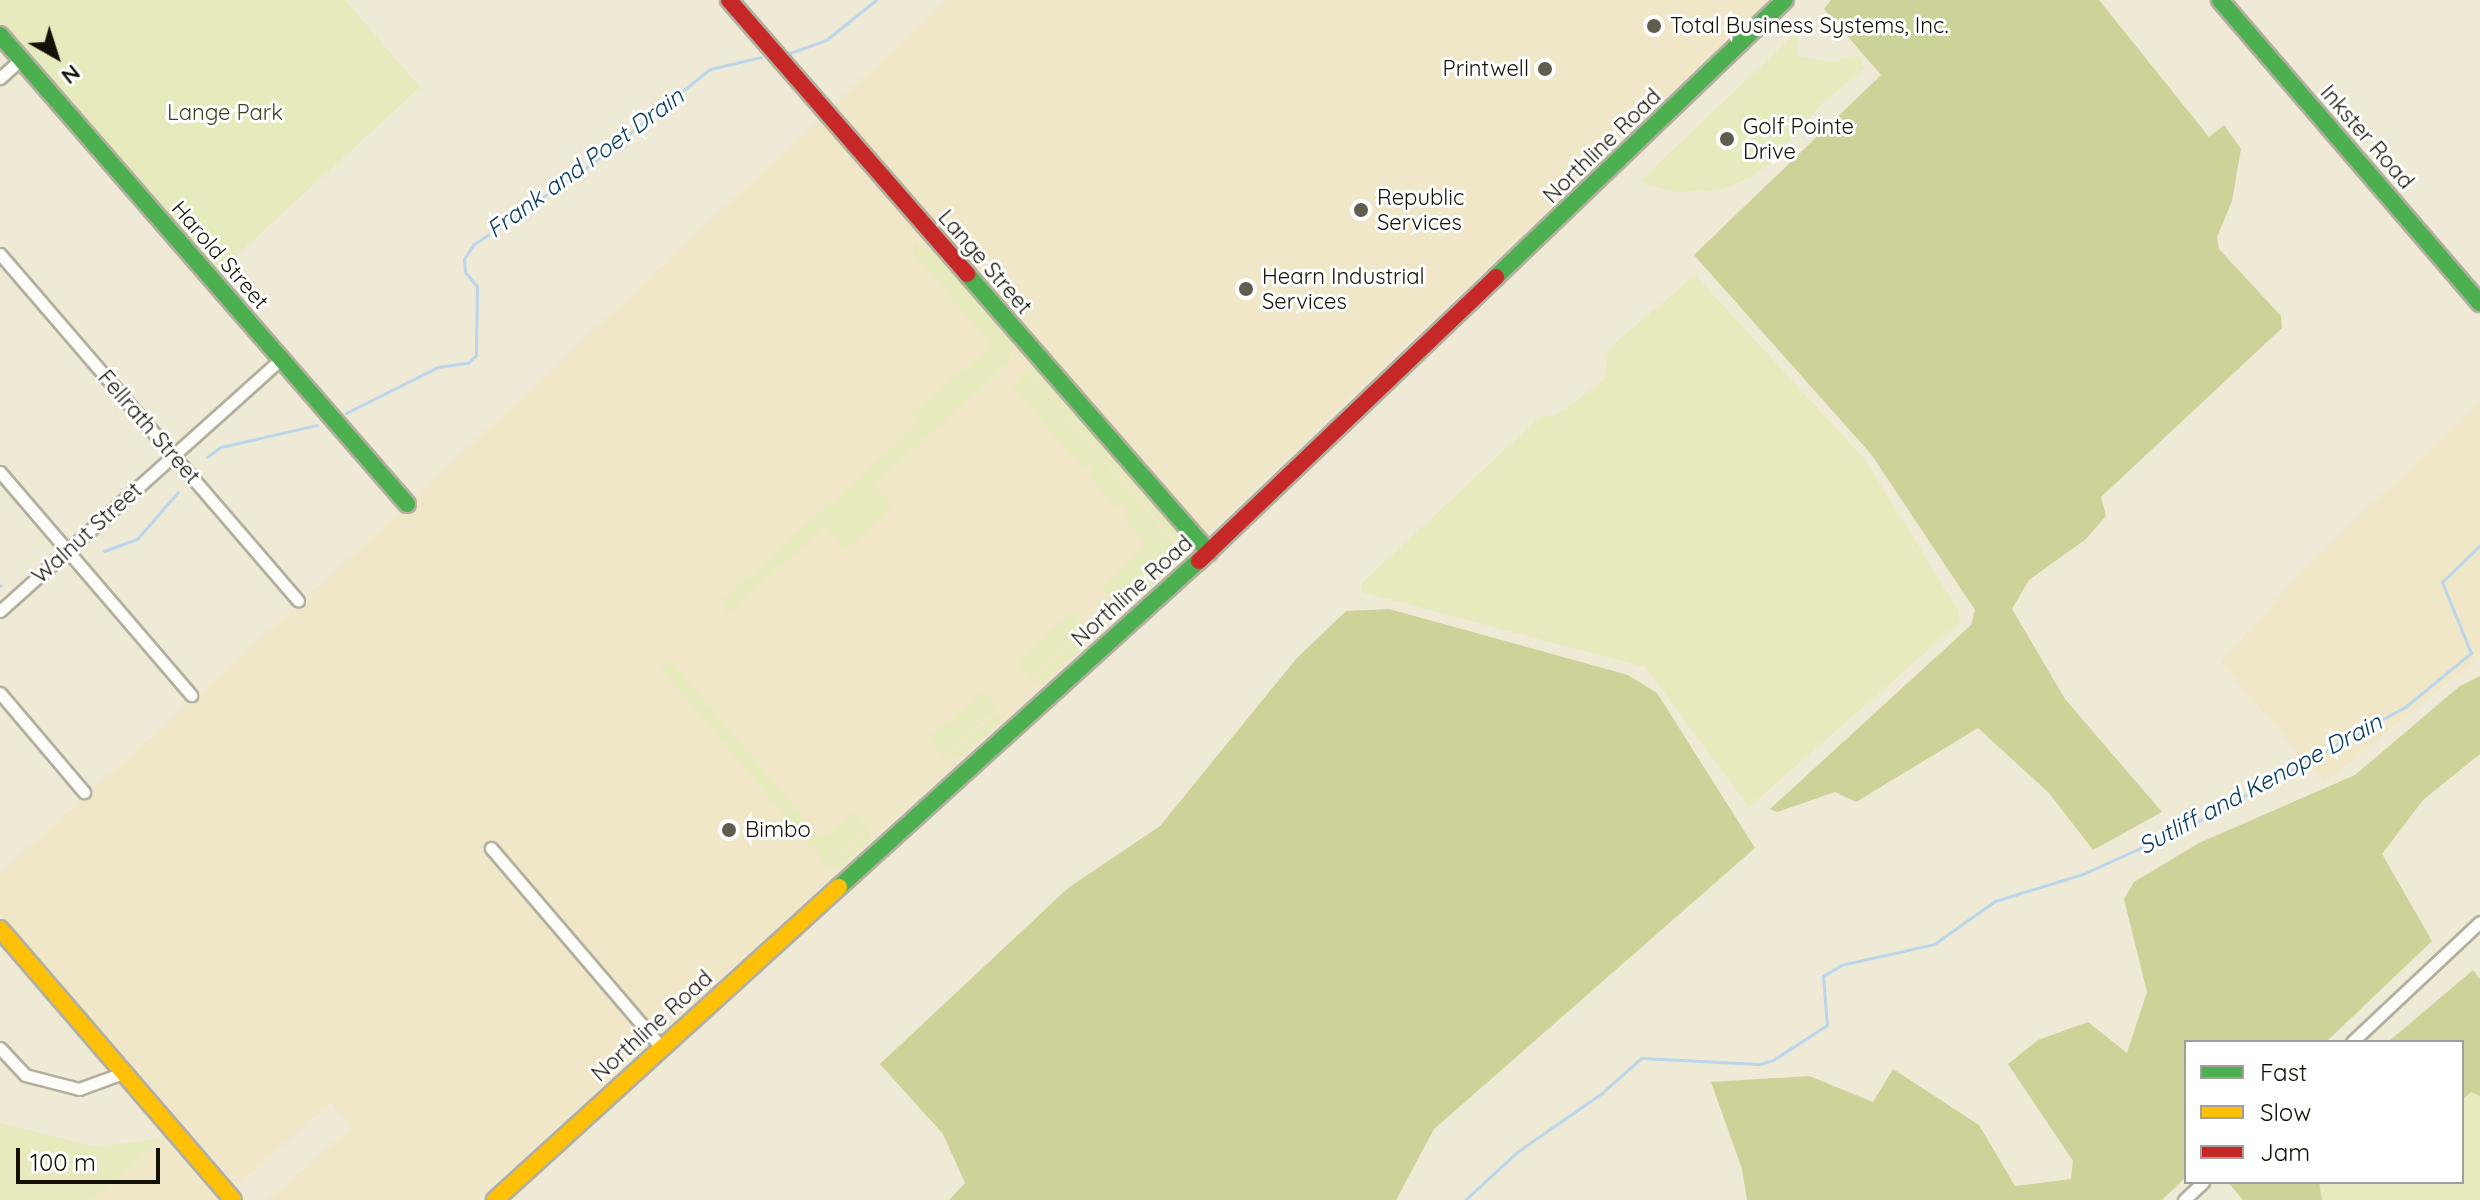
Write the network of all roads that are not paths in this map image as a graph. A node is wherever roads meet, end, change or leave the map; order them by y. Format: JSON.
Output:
{"nodes":[{"id":1,"x":729,"y":0,"type":"edge"},
{"id":2,"x":1785,"y":0,"type":"edge"},
{"id":3,"x":2220,"y":0,"type":"edge"},
{"id":4,"x":0,"y":35,"type":"edge"},
{"id":5,"x":21,"y":59,"type":"junction"},
{"id":6,"x":0,"y":78,"type":"edge"},
{"id":7,"x":0,"y":254,"type":"edge"},
{"id":8,"x":2480,"y":303,"type":"edge"},
{"id":9,"x":281,"y":359,"type":"junction"},
{"id":10,"x":173,"y":455,"type":"junction"},
{"id":11,"x":0,"y":472,"type":"edge"},
{"id":12,"x":407,"y":504,"type":"dead end"},
{"id":13,"x":67,"y":550,"type":"junction"},
{"id":14,"x":1209,"y":552,"type":"junction"},
{"id":15,"x":298,"y":600,"type":"dead end"},
{"id":16,"x":0,"y":611,"type":"edge"},
{"id":17,"x":0,"y":693,"type":"edge"},
{"id":18,"x":191,"y":695,"type":"dead end"},
{"id":19,"x":84,"y":792,"type":"dead end"},
{"id":20,"x":491,"y":848,"type":"dead end"},
{"id":21,"x":2480,"y":922,"type":"edge"},
{"id":22,"x":0,"y":929,"type":"edge"},
{"id":23,"x":2354,"y":1040,"type":"edge"},
{"id":24,"x":661,"y":1047,"type":"junction"},
{"id":25,"x":0,"y":1048,"type":"edge"},
{"id":26,"x":123,"y":1073,"type":"junction"},
{"id":27,"x":2201,"y":1184,"type":"edge"},
{"id":28,"x":233,"y":1200,"type":"edge"},
{"id":29,"x":495,"y":1200,"type":"edge"},
{"id":30,"x":2184,"y":1200,"type":"edge"}],
"edges":[{"from":1,"to":14,"type":"street","name":"Lange Street"},
{"from":2,"to":14,"type":"street","name":"Northline Road"},
{"from":3,"to":8,"type":"street","name":"Inkster Road"},
{"from":4,"to":5,"type":"street","name":"Harold Street"},
{"from":5,"to":6,"type":"street"},
{"from":5,"to":9,"type":"street","name":"Harold Street"},
{"from":7,"to":10,"type":"street","name":"Fellrath Street"},
{"from":9,"to":10,"type":"street","name":"Walnut Street"},
{"from":9,"to":12,"type":"street","name":"Harold Street"},
{"from":10,"to":13,"type":"street","name":"Walnut Street"},
{"from":10,"to":15,"type":"street","name":"Fellrath Street"},
{"from":11,"to":13,"type":"street"},
{"from":13,"to":16,"type":"street","name":"Walnut Street"},
{"from":13,"to":18,"type":"street"},
{"from":14,"to":24,"type":"street","name":"Northline Road"},
{"from":17,"to":19,"type":"street"},
{"from":20,"to":24,"type":"street"},
{"from":21,"to":23,"type":"street"},
{"from":22,"to":26,"type":"street"},
{"from":24,"to":29,"type":"street","name":"Northline Road"},
{"from":25,"to":26,"type":"street"},
{"from":26,"to":28,"type":"street"},
{"from":27,"to":30,"type":"street"}]}
